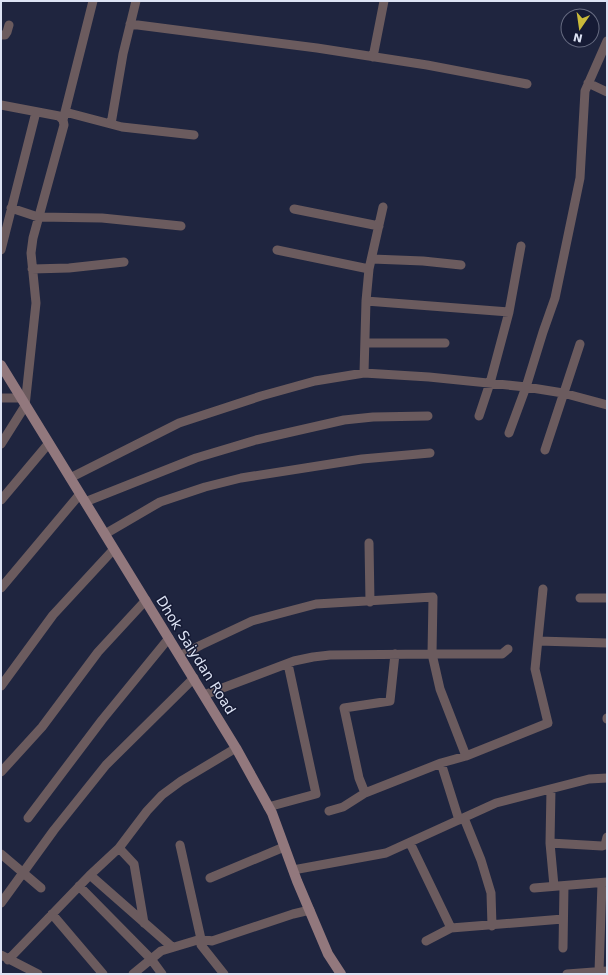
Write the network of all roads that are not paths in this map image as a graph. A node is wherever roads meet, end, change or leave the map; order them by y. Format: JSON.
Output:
{"nodes":[{"id":1,"x":93,"y":1,"type":"edge"},
{"id":2,"x":136,"y":1,"type":"edge"},
{"id":3,"x":384,"y":1,"type":"edge"},
{"id":4,"x":130,"y":24,"type":"junction"},
{"id":5,"x":9,"y":25,"type":"dead end"},
{"id":6,"x":1,"y":35,"type":"edge"},
{"id":7,"x":607,"y":41,"type":"edge"},
{"id":8,"x":373,"y":57,"type":"junction"},
{"id":9,"x":588,"y":83,"type":"junction"},
{"id":10,"x":526,"y":84,"type":"dead end"},
{"id":11,"x":607,"y":92,"type":"edge"},
{"id":12,"x":1,"y":105,"type":"edge"},
{"id":13,"x":36,"y":112,"type":"junction"},
{"id":14,"x":64,"y":116,"type":"junction"},
{"id":15,"x":112,"y":124,"type":"junction"},
{"id":16,"x":194,"y":135,"type":"dead end"},
{"id":17,"x":383,"y":207,"type":"dead end"},
{"id":18,"x":12,"y":208,"type":"junction"},
{"id":19,"x":294,"y":209,"type":"dead end"},
{"id":20,"x":38,"y":217,"type":"junction"},
{"id":21,"x":181,"y":226,"type":"dead end"},
{"id":22,"x":379,"y":226,"type":"junction"},
{"id":23,"x":521,"y":246,"type":"dead end"},
{"id":24,"x":1,"y":250,"type":"edge"},
{"id":25,"x":277,"y":250,"type":"dead end"},
{"id":26,"x":124,"y":262,"type":"dead end"},
{"id":27,"x":370,"y":264,"type":"junction"},
{"id":28,"x":461,"y":265,"type":"dead end"},
{"id":29,"x":32,"y":269,"type":"junction"},
{"id":30,"x":366,"y":301,"type":"junction"},
{"id":31,"x":510,"y":312,"type":"junction"},
{"id":32,"x":365,"y":343,"type":"junction"},
{"id":33,"x":445,"y":343,"type":"dead end"},
{"id":34,"x":580,"y":344,"type":"dead end"},
{"id":35,"x":1,"y":365,"type":"edge"},
{"id":36,"x":364,"y":373,"type":"junction"},
{"id":37,"x":490,"y":383,"type":"junction"},
{"id":38,"x":526,"y":387,"type":"junction"},
{"id":39,"x":563,"y":393,"type":"junction"},
{"id":40,"x":1,"y":398,"type":"edge"},
{"id":41,"x":23,"y":402,"type":"junction"},
{"id":42,"x":607,"y":405,"type":"edge"},
{"id":43,"x":428,"y":416,"type":"dead end"},
{"id":44,"x":479,"y":416,"type":"dead end"},
{"id":45,"x":509,"y":433,"type":"dead end"},
{"id":46,"x":49,"y":443,"type":"junction"},
{"id":47,"x":1,"y":444,"type":"edge"},
{"id":48,"x":545,"y":450,"type":"dead end"},
{"id":49,"x":430,"y":453,"type":"dead end"},
{"id":50,"x":70,"y":478,"type":"junction"},
{"id":51,"x":83,"y":498,"type":"junction"},
{"id":52,"x":1,"y":500,"type":"edge"},
{"id":53,"x":105,"y":534,"type":"junction"},
{"id":54,"x":369,"y":543,"type":"dead end"},
{"id":55,"x":114,"y":549,"type":"junction"},
{"id":56,"x":1,"y":588,"type":"edge"},
{"id":57,"x":542,"y":589,"type":"dead end"},
{"id":58,"x":580,"y":598,"type":"dead end"},
{"id":59,"x":607,"y":598,"type":"edge"},
{"id":60,"x":146,"y":600,"type":"junction"},
{"id":61,"x":370,"y":602,"type":"junction"},
{"id":62,"x":169,"y":638,"type":"junction"},
{"id":63,"x":538,"y":641,"type":"junction"},
{"id":64,"x":607,"y":643,"type":"edge"},
{"id":65,"x":508,"y":649,"type":"dead end"},
{"id":66,"x":395,"y":654,"type":"junction"},
{"id":67,"x":432,"y":654,"type":"junction"},
{"id":68,"x":180,"y":656,"type":"junction"},
{"id":69,"x":288,"y":664,"type":"junction"},
{"id":70,"x":194,"y":678,"type":"junction"},
{"id":71,"x":1,"y":686,"type":"edge"},
{"id":72,"x":204,"y":695,"type":"junction"},
{"id":73,"x":236,"y":748,"type":"junction"},
{"id":74,"x":466,"y":756,"type":"junction"},
{"id":75,"x":441,"y":763,"type":"junction"},
{"id":76,"x":1,"y":772,"type":"edge"},
{"id":77,"x":607,"y":778,"type":"edge"},
{"id":78,"x":551,"y":789,"type":"junction"},
{"id":79,"x":365,"y":793,"type":"junction"},
{"id":80,"x":268,"y":807,"type":"junction"},
{"id":81,"x":329,"y":811,"type":"dead end"},
{"id":82,"x":28,"y":818,"type":"dead end"},
{"id":83,"x":462,"y":819,"type":"junction"},
{"id":84,"x":607,"y":837,"type":"edge"},
{"id":85,"x":410,"y":843,"type":"junction"},
{"id":86,"x":550,"y":843,"type":"junction"},
{"id":87,"x":180,"y":845,"type":"dead end"},
{"id":88,"x":284,"y":846,"type":"junction"},
{"id":89,"x":119,"y":848,"type":"junction"},
{"id":90,"x":1,"y":854,"type":"edge"},
{"id":91,"x":293,"y":870,"type":"junction"},
{"id":92,"x":23,"y":873,"type":"junction"},
{"id":93,"x":90,"y":875,"type":"junction"},
{"id":94,"x":210,"y":878,"type":"dead end"},
{"id":95,"x":605,"y":883,"type":"edge"},
{"id":96,"x":79,"y":886,"type":"junction"},
{"id":97,"x":554,"y":886,"type":"junction"},
{"id":98,"x":564,"y":886,"type":"junction"},
{"id":99,"x":41,"y":888,"type":"dead end"},
{"id":100,"x":534,"y":888,"type":"dead end"},
{"id":101,"x":1,"y":903,"type":"edge"},
{"id":102,"x":310,"y":910,"type":"junction"},
{"id":103,"x":52,"y":914,"type":"junction"},
{"id":104,"x":564,"y":919,"type":"junction"},
{"id":105,"x":144,"y":923,"type":"junction"},
{"id":106,"x":604,"y":924,"type":"edge"},
{"id":107,"x":492,"y":926,"type":"junction"},
{"id":108,"x":451,"y":928,"type":"junction"},
{"id":109,"x":201,"y":939,"type":"junction"},
{"id":110,"x":426,"y":941,"type":"dead end"},
{"id":111,"x":172,"y":947,"type":"junction"},
{"id":112,"x":563,"y":948,"type":"dead end"},
{"id":113,"x":5,"y":957,"type":"edge"},
{"id":114,"x":151,"y":959,"type":"junction"},
{"id":115,"x":603,"y":971,"type":"edge"},
{"id":116,"x":38,"y":974,"type":"edge"},
{"id":117,"x":103,"y":974,"type":"edge"},
{"id":118,"x":133,"y":974,"type":"edge"},
{"id":119,"x":162,"y":974,"type":"edge"},
{"id":120,"x":224,"y":974,"type":"edge"},
{"id":121,"x":341,"y":974,"type":"edge"},
{"id":122,"x":567,"y":974,"type":"edge"}],
"edges":[{"from":1,"to":14,"type":"street"},
{"from":2,"to":4,"type":"street"},
{"from":3,"to":8,"type":"street"},
{"from":4,"to":8,"type":"street"},
{"from":4,"to":15,"type":"street"},
{"from":5,"to":6,"type":"street"},
{"from":7,"to":9,"type":"street"},
{"from":8,"to":10,"type":"street"},
{"from":9,"to":11,"type":"street"},
{"from":9,"to":38,"type":"street"},
{"from":12,"to":13,"type":"street"},
{"from":13,"to":14,"type":"street"},
{"from":13,"to":18,"type":"street"},
{"from":14,"to":15,"type":"street"},
{"from":14,"to":20,"type":"street"},
{"from":15,"to":16,"type":"street"},
{"from":17,"to":22,"type":"street"},
{"from":18,"to":20,"type":"street"},
{"from":18,"to":24,"type":"street"},
{"from":19,"to":22,"type":"street"},
{"from":20,"to":21,"type":"street"},
{"from":20,"to":29,"type":"street"},
{"from":22,"to":27,"type":"street"},
{"from":23,"to":31,"type":"street"},
{"from":25,"to":27,"type":"street"},
{"from":26,"to":29,"type":"street"},
{"from":27,"to":28,"type":"street"},
{"from":27,"to":30,"type":"street"},
{"from":29,"to":41,"type":"street"},
{"from":30,"to":31,"type":"street"},
{"from":30,"to":32,"type":"street"},
{"from":31,"to":37,"type":"street"},
{"from":32,"to":33,"type":"street"},
{"from":32,"to":36,"type":"street"},
{"from":34,"to":39,"type":"street"},
{"from":35,"to":41,"type":"main road","name":"Dhok Saiydan Road"},
{"from":36,"to":37,"type":"street"},
{"from":36,"to":50,"type":"street"},
{"from":37,"to":38,"type":"street"},
{"from":37,"to":44,"type":"street"},
{"from":38,"to":39,"type":"street"},
{"from":38,"to":45,"type":"street"},
{"from":39,"to":42,"type":"street"},
{"from":39,"to":48,"type":"street"},
{"from":40,"to":41,"type":"street"},
{"from":41,"to":46,"type":"main road","name":"Dhok Saiydan Road"},
{"from":41,"to":47,"type":"street"},
{"from":43,"to":51,"type":"street"},
{"from":46,"to":50,"type":"main road","name":"Dhok Saiydan Road"},
{"from":46,"to":52,"type":"street"},
{"from":49,"to":53,"type":"street"},
{"from":50,"to":51,"type":"main road","name":"Dhok Saiydan Road"},
{"from":51,"to":53,"type":"main road","name":"Dhok Saiydan Road"},
{"from":51,"to":56,"type":"street"},
{"from":53,"to":55,"type":"main road","name":"Dhok Saiydan Road"},
{"from":54,"to":61,"type":"street"},
{"from":55,"to":60,"type":"main road","name":"Dhok Saiydan Road"},
{"from":55,"to":71,"type":"street"},
{"from":57,"to":63,"type":"street"},
{"from":58,"to":59,"type":"street"},
{"from":60,"to":62,"type":"main road","name":"Dhok Saiydan Road"},
{"from":60,"to":76,"type":"street"},
{"from":61,"to":67,"type":"street"},
{"from":61,"to":68,"type":"street"},
{"from":62,"to":68,"type":"main road","name":"Dhok Saiydan Road"},
{"from":62,"to":82,"type":"street"},
{"from":63,"to":64,"type":"street"},
{"from":63,"to":74,"type":"street"},
{"from":65,"to":67,"type":"street"},
{"from":66,"to":67,"type":"street"},
{"from":66,"to":69,"type":"street"},
{"from":66,"to":79,"type":"street"},
{"from":67,"to":74,"type":"street"},
{"from":68,"to":70,"type":"main road","name":"Dhok Saiydan Road"},
{"from":69,"to":72,"type":"street"},
{"from":69,"to":80,"type":"street"},
{"from":70,"to":72,"type":"main road","name":"Dhok Saiydan Road"},
{"from":70,"to":92,"type":"street"},
{"from":72,"to":73,"type":"main road","name":"Dhok Saiydan Road"},
{"from":73,"to":80,"type":"main road","name":"Dhok Saiydan Road"},
{"from":73,"to":89,"type":"street"},
{"from":74,"to":75,"type":"street"},
{"from":75,"to":79,"type":"street"},
{"from":75,"to":83,"type":"street"},
{"from":77,"to":78,"type":"street"},
{"from":78,"to":83,"type":"street"},
{"from":78,"to":86,"type":"street"},
{"from":79,"to":81,"type":"street"},
{"from":80,"to":88,"type":"main road","name":"Dhok Saiydan Road"},
{"from":83,"to":85,"type":"street"},
{"from":83,"to":107,"type":"street"},
{"from":84,"to":86,"type":"street"},
{"from":85,"to":91,"type":"street"},
{"from":85,"to":108,"type":"street"},
{"from":86,"to":97,"type":"street"},
{"from":87,"to":109,"type":"street"},
{"from":88,"to":91,"type":"main road","name":"Dhok Saiydan Road"},
{"from":88,"to":94,"type":"street"},
{"from":89,"to":93,"type":"street"},
{"from":89,"to":105,"type":"street"},
{"from":90,"to":92,"type":"street"},
{"from":91,"to":102,"type":"main road","name":"Dhok Saiydan Road"},
{"from":92,"to":99,"type":"street"},
{"from":92,"to":101,"type":"street"},
{"from":93,"to":96,"type":"street"},
{"from":93,"to":105,"type":"street"},
{"from":95,"to":98,"type":"street"},
{"from":95,"to":106,"type":"street"},
{"from":96,"to":103,"type":"street"},
{"from":96,"to":114,"type":"street"},
{"from":97,"to":98,"type":"street"},
{"from":97,"to":100,"type":"street"},
{"from":98,"to":104,"type":"street"},
{"from":102,"to":109,"type":"street"},
{"from":102,"to":121,"type":"main road","name":"Dhok Saiydan Road"},
{"from":103,"to":113,"type":"street"},
{"from":103,"to":117,"type":"street"},
{"from":104,"to":107,"type":"street"},
{"from":104,"to":112,"type":"street"},
{"from":105,"to":111,"type":"street"},
{"from":106,"to":115,"type":"street"},
{"from":107,"to":108,"type":"street"},
{"from":108,"to":110,"type":"street"},
{"from":109,"to":111,"type":"street"},
{"from":109,"to":120,"type":"street"},
{"from":111,"to":114,"type":"street"},
{"from":113,"to":116,"type":"street"},
{"from":114,"to":118,"type":"street"},
{"from":114,"to":119,"type":"street"},
{"from":115,"to":122,"type":"street"}]}
